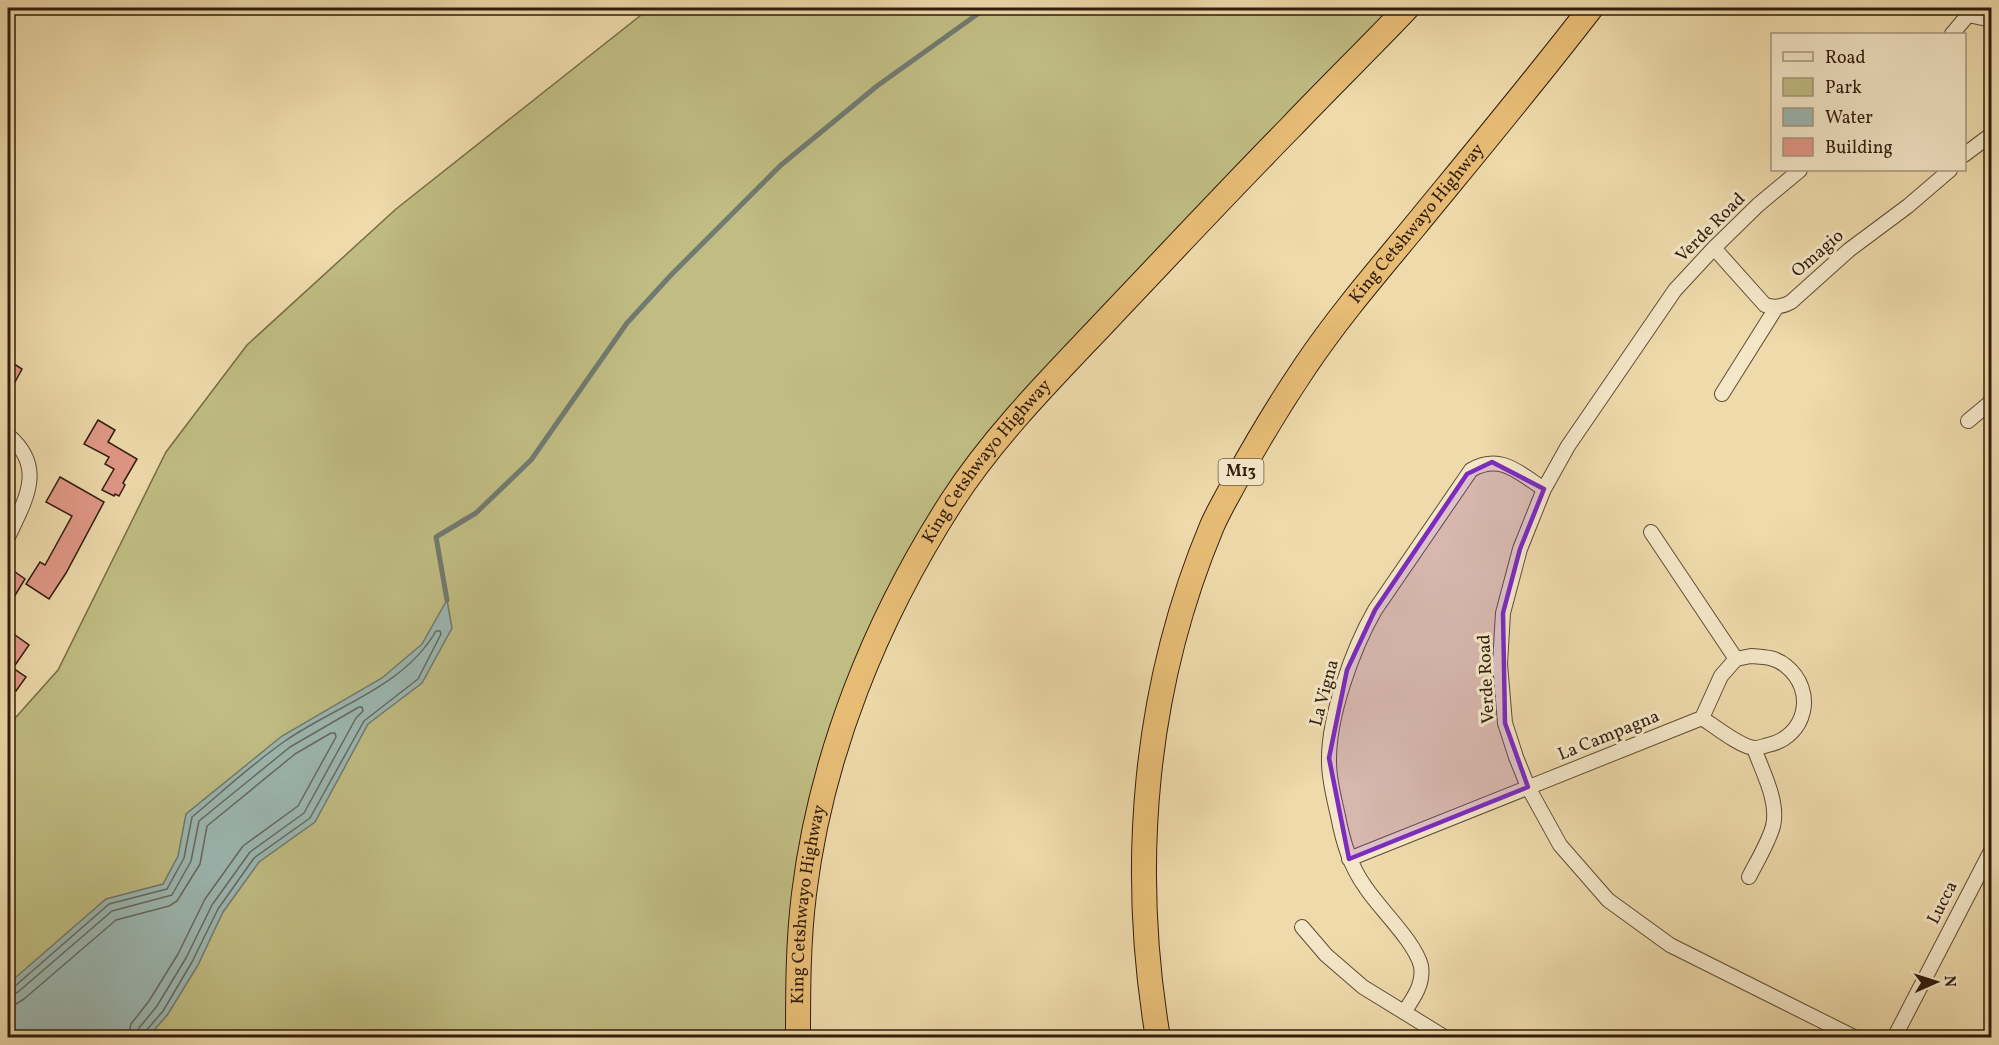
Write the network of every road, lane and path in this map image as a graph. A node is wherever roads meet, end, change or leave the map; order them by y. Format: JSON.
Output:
{"nodes":[{"id":1,"x":1407,"y":8,"type":"edge"},
{"id":2,"x":1591,"y":8,"type":"edge"},
{"id":3,"x":1971,"y":11,"type":"edge"},
{"id":4,"x":1992,"y":20,"type":"edge"},
{"id":5,"x":1953,"y":33,"type":"edge"},
{"id":6,"x":1992,"y":134,"type":"edge"},
{"id":7,"x":1966,"y":154,"type":"edge"},
{"id":8,"x":1799,"y":171,"type":"edge"},
{"id":9,"x":1949,"y":171,"type":"edge"},
{"id":10,"x":1714,"y":248,"type":"junction"},
{"id":11,"x":1776,"y":308,"type":"junction"},
{"id":12,"x":1722,"y":394,"type":"dead end"},
{"id":13,"x":1992,"y":401,"type":"edge"},
{"id":14,"x":1968,"y":421,"type":"dead end"},
{"id":15,"x":8,"y":435,"type":"edge"},
{"id":16,"x":1544,"y":489,"type":"junction"},
{"id":17,"x":1651,"y":532,"type":"dead end"},
{"id":18,"x":8,"y":537,"type":"edge"},
{"id":19,"x":1736,"y":659,"type":"junction"},
{"id":20,"x":1702,"y":718,"type":"junction"},
{"id":21,"x":1754,"y":748,"type":"junction"},
{"id":22,"x":1528,"y":788,"type":"junction"},
{"id":23,"x":1992,"y":849,"type":"edge"},
{"id":24,"x":1349,"y":859,"type":"junction"},
{"id":25,"x":1749,"y":877,"type":"dead end"},
{"id":26,"x":1302,"y":927,"type":"dead end"},
{"id":27,"x":1404,"y":1012,"type":"junction"},
{"id":28,"x":798,"y":1038,"type":"edge"},
{"id":29,"x":1158,"y":1038,"type":"edge"},
{"id":30,"x":1446,"y":1038,"type":"edge"},
{"id":31,"x":1856,"y":1038,"type":"edge"},
{"id":32,"x":1894,"y":1038,"type":"edge"}],
"edges":[{"from":1,"to":28,"type":"highway","name":"King Cetshwayo Highway"},
{"from":2,"to":29,"type":"highway","name":"King Cetshwayo Highway","number":"M13"},
{"from":3,"to":4,"type":"street"},
{"from":3,"to":5,"type":"street"},
{"from":6,"to":7,"type":"street"},
{"from":8,"to":10,"type":"street","name":"Verde Road"},
{"from":9,"to":11,"type":"street","name":"Omagio"},
{"from":10,"to":11,"type":"street"},
{"from":10,"to":16,"type":"street","name":"Verde Road"},
{"from":11,"to":12,"type":"street"},
{"from":13,"to":14,"type":"street"},
{"from":15,"to":18,"type":"street"},
{"from":16,"to":22,"type":"street","name":"Verde Road"},
{"from":16,"to":24,"type":"street","name":"La Vigna"},
{"from":17,"to":19,"type":"street"},
{"from":19,"to":20,"type":"street"},
{"from":19,"to":21,"type":"street"},
{"from":20,"to":21,"type":"street"},
{"from":20,"to":22,"type":"street","name":"La Campagna"},
{"from":21,"to":25,"type":"street"},
{"from":22,"to":24,"type":"street","name":"La Campagna"},
{"from":22,"to":31,"type":"street","name":"Verde Road"},
{"from":23,"to":32,"type":"street","name":"Lucca"},
{"from":24,"to":27,"type":"street","name":"La Vigna"},
{"from":26,"to":27,"type":"street"},
{"from":27,"to":30,"type":"street"}]}
